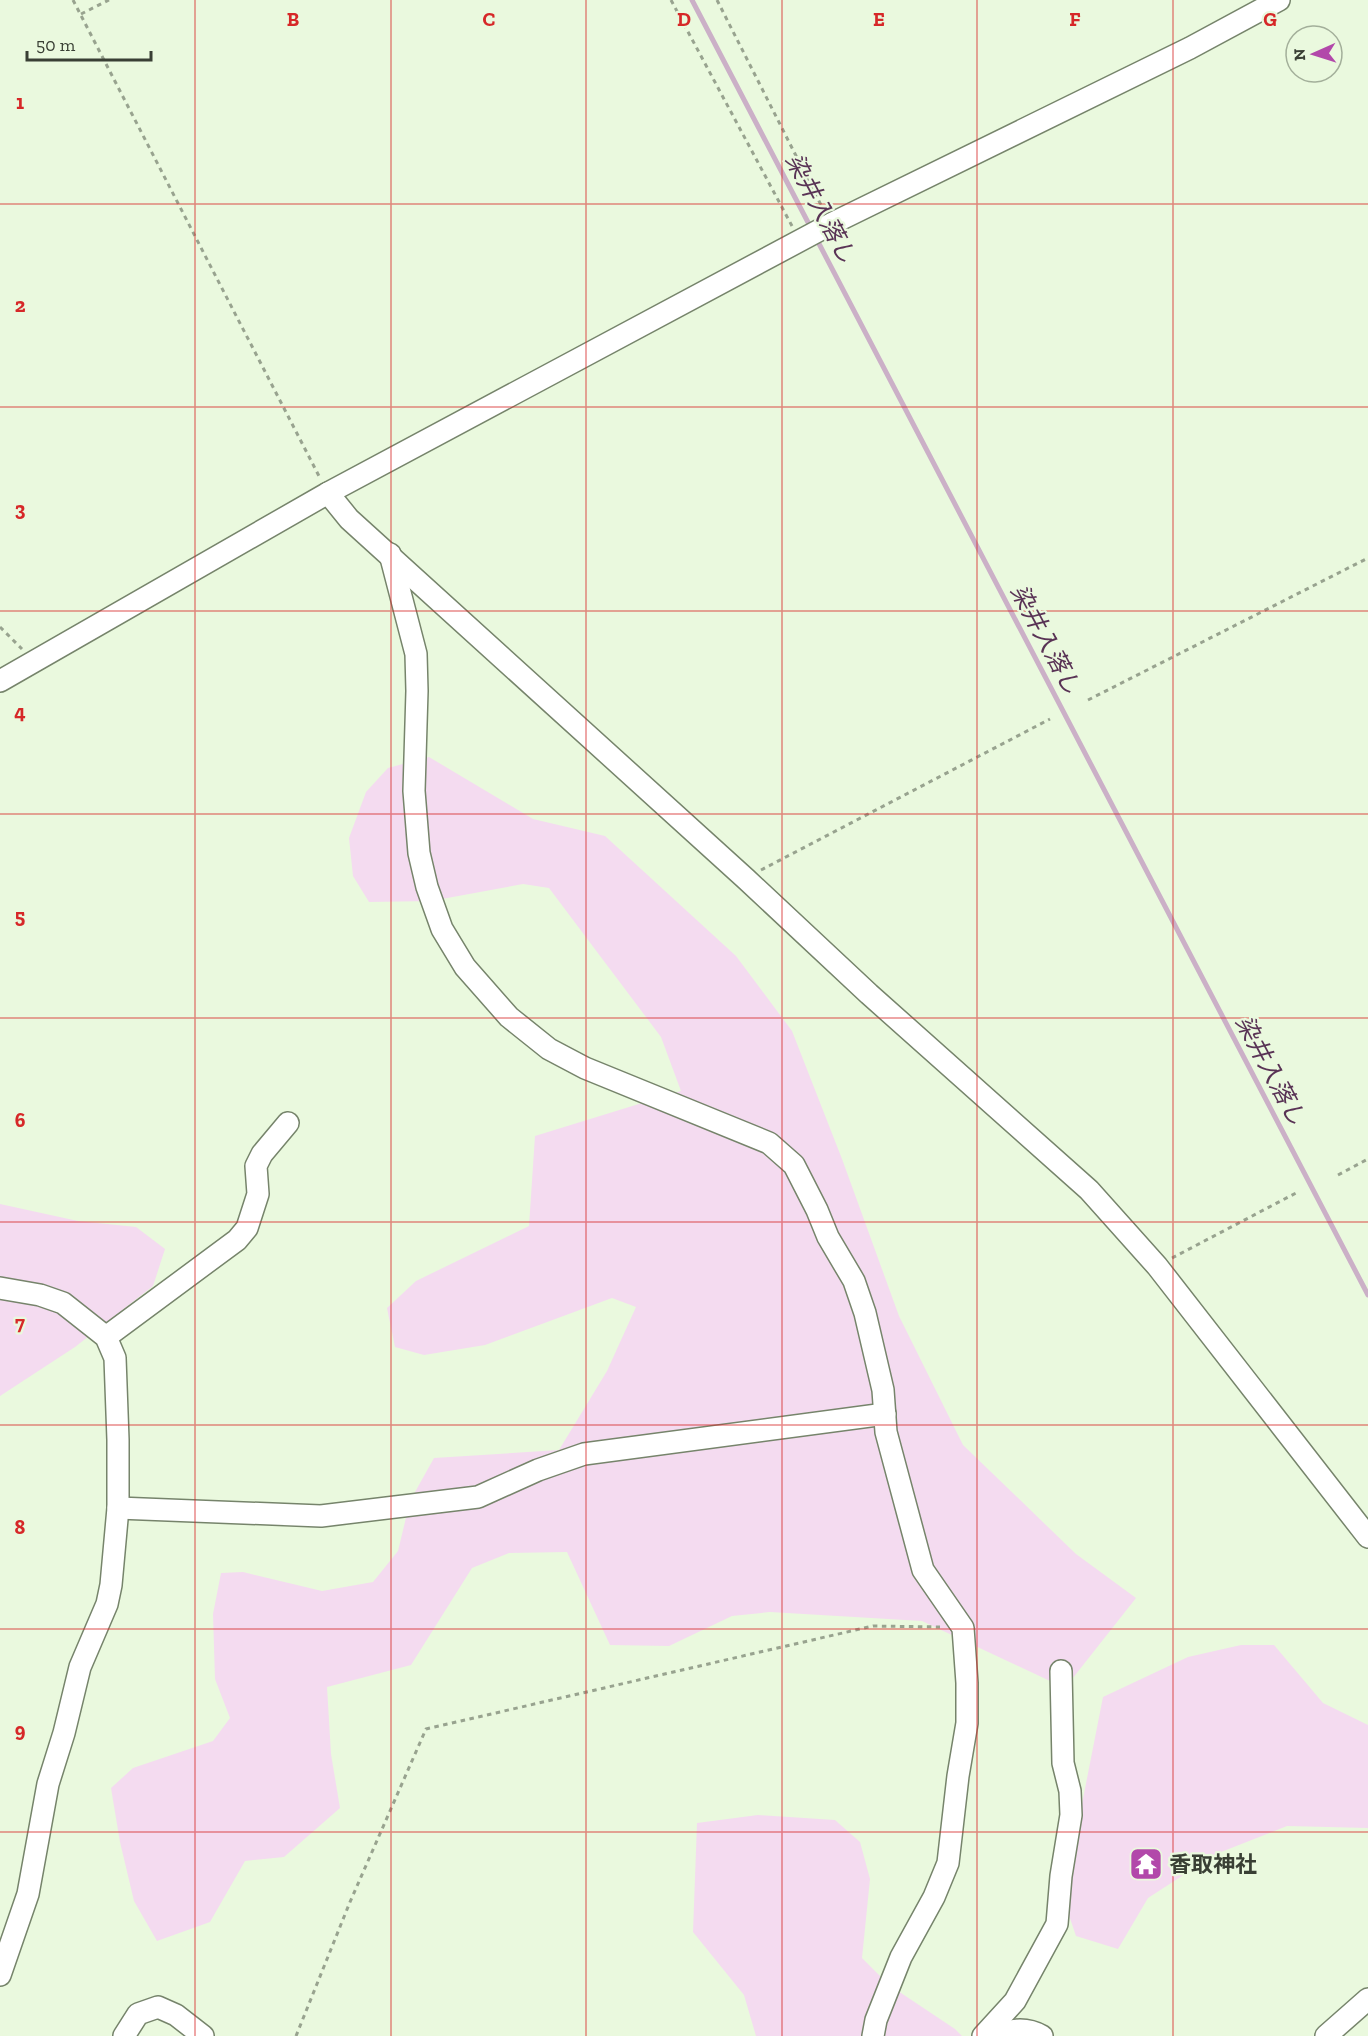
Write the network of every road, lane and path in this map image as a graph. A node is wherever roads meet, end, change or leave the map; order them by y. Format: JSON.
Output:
{"nodes":[{"id":1,"x":73,"y":0,"type":"edge"},
{"id":2,"x":109,"y":0,"type":"edge"},
{"id":3,"x":671,"y":0,"type":"edge"},
{"id":4,"x":717,"y":0,"type":"edge"},
{"id":5,"x":1279,"y":0,"type":"edge"},
{"id":6,"x":81,"y":14,"type":"junction"},
{"id":7,"x":831,"y":224,"type":"junction"},
{"id":8,"x":800,"y":241,"type":"junction"},
{"id":9,"x":328,"y":493,"type":"junction"},
{"id":10,"x":390,"y":554,"type":"junction"},
{"id":11,"x":1368,"y":558,"type":"edge"},
{"id":12,"x":0,"y":627,"type":"edge"},
{"id":13,"x":35,"y":662,"type":"junction"},
{"id":14,"x":0,"y":681,"type":"edge"},
{"id":15,"x":1088,"y":700,"type":"dead end"},
{"id":16,"x":1050,"y":719,"type":"dead end"},
{"id":17,"x":746,"y":879,"type":"junction"},
{"id":18,"x":288,"y":1123,"type":"dead end"},
{"id":19,"x":1368,"y":1159,"type":"edge"},
{"id":20,"x":1338,"y":1175,"type":"dead end"},
{"id":21,"x":1296,"y":1193,"type":"dead end"},
{"id":22,"x":1157,"y":1266,"type":"junction"},
{"id":23,"x":0,"y":1288,"type":"edge"},
{"id":24,"x":106,"y":1337,"type":"junction"},
{"id":25,"x":885,"y":1414,"type":"junction"},
{"id":26,"x":118,"y":1508,"type":"junction"},
{"id":27,"x":1368,"y":1537,"type":"edge"},
{"id":28,"x":963,"y":1628,"type":"junction"},
{"id":29,"x":1061,"y":1671,"type":"dead end"},
{"id":30,"x":0,"y":1975,"type":"edge"},
{"id":31,"x":1368,"y":1999,"type":"edge"},
{"id":32,"x":124,"y":2036,"type":"edge"},
{"id":33,"x":203,"y":2036,"type":"edge"},
{"id":34,"x":296,"y":2036,"type":"edge"},
{"id":35,"x":873,"y":2036,"type":"edge"},
{"id":36,"x":982,"y":2036,"type":"edge"},
{"id":37,"x":998,"y":2036,"type":"edge"},
{"id":38,"x":1042,"y":2036,"type":"edge"},
{"id":39,"x":1326,"y":2036,"type":"edge"}],
"edges":[{"from":1,"to":6,"type":"path"},
{"from":2,"to":6,"type":"path"},
{"from":3,"to":8,"type":"path"},
{"from":4,"to":7,"type":"path"},
{"from":5,"to":7,"type":"street"},
{"from":6,"to":9,"type":"path"},
{"from":7,"to":8,"type":"street"},
{"from":8,"to":9,"type":"street"},
{"from":9,"to":10,"type":"street"},
{"from":9,"to":13,"type":"street"},
{"from":10,"to":17,"type":"street"},
{"from":10,"to":25,"type":"street"},
{"from":11,"to":15,"type":"path"},
{"from":12,"to":13,"type":"path"},
{"from":13,"to":14,"type":"street"},
{"from":16,"to":17,"type":"path"},
{"from":17,"to":22,"type":"street"},
{"from":18,"to":24,"type":"street"},
{"from":19,"to":20,"type":"path"},
{"from":21,"to":22,"type":"path"},
{"from":22,"to":27,"type":"street"},
{"from":23,"to":24,"type":"street"},
{"from":24,"to":26,"type":"street"},
{"from":25,"to":26,"type":"street"},
{"from":25,"to":28,"type":"street"},
{"from":26,"to":30,"type":"street"},
{"from":28,"to":34,"type":"path"},
{"from":28,"to":35,"type":"street"},
{"from":29,"to":36,"type":"street"},
{"from":31,"to":39,"type":"street"},
{"from":32,"to":33,"type":"street"},
{"from":37,"to":38,"type":"street"}]}
